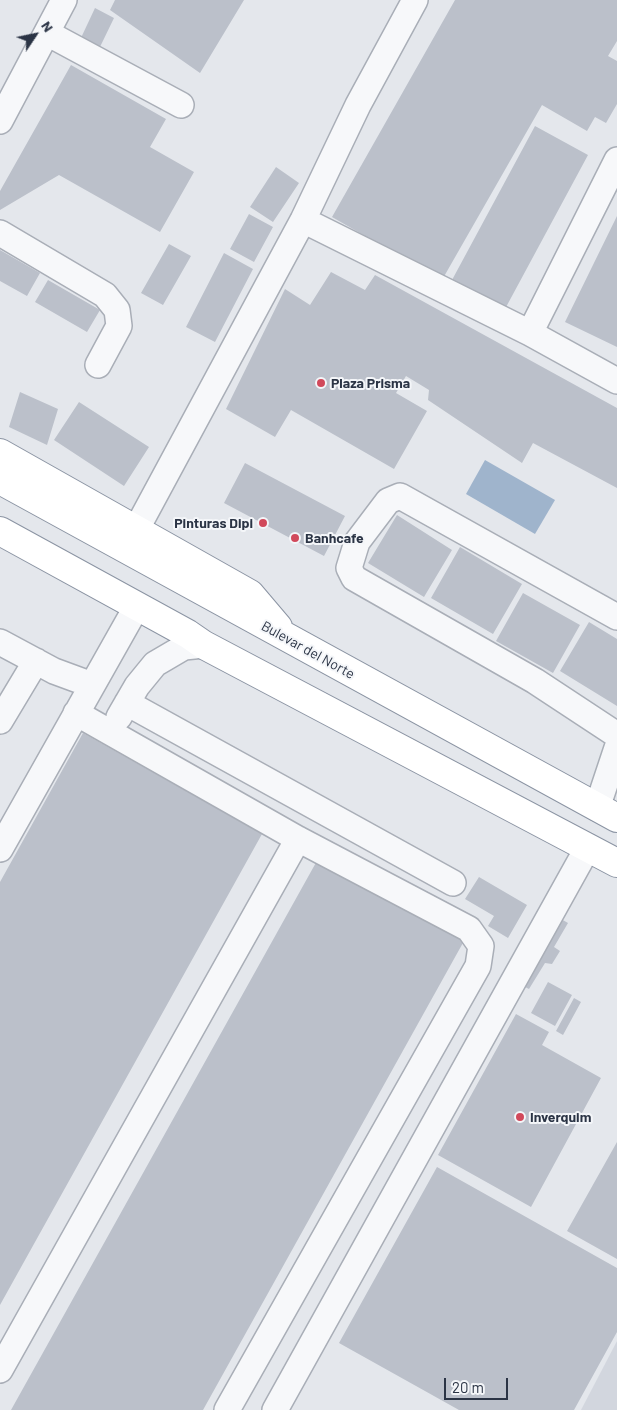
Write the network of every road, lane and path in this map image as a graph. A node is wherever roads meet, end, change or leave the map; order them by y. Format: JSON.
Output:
{"nodes":[{"id":1,"x":64,"y":0,"type":"edge"},
{"id":2,"x":415,"y":0,"type":"edge"},
{"id":3,"x":46,"y":33,"type":"junction"},
{"id":4,"x":182,"y":105,"type":"dead end"},
{"id":5,"x":0,"y":121,"type":"edge"},
{"id":6,"x":617,"y":160,"type":"edge"},
{"id":7,"x":303,"y":220,"type":"junction"},
{"id":8,"x":0,"y":233,"type":"edge"},
{"id":9,"x":530,"y":334,"type":"junction"},
{"id":10,"x":98,"y":365,"type":"dead end"},
{"id":11,"x":617,"y":381,"type":"edge"},
{"id":12,"x":0,"y":453,"type":"edge"},
{"id":13,"x":0,"y":480,"type":"edge"},
{"id":14,"x":0,"y":518,"type":"edge"},
{"id":15,"x":136,"y":530,"type":"junction"},
{"id":16,"x":0,"y":532,"type":"edge"},
{"id":17,"x":137,"y":606,"type":"junction"},
{"id":18,"x":617,"y":617,"type":"edge"},
{"id":19,"x":196,"y":639,"type":"junction"},
{"id":20,"x":290,"y":641,"type":"junction"},
{"id":21,"x":0,"y":642,"type":"edge"},
{"id":22,"x":36,"y":661,"type":"junction"},
{"id":23,"x":92,"y":685,"type":"junction"},
{"id":24,"x":128,"y":703,"type":"junction"},
{"id":25,"x":76,"y":713,"type":"junction"},
{"id":26,"x":0,"y":722,"type":"edge"},
{"id":27,"x":110,"y":733,"type":"junction"},
{"id":28,"x":616,"y":740,"type":"edge"},
{"id":29,"x":607,"y":813,"type":"edge"},
{"id":30,"x":298,"y":839,"type":"junction"},
{"id":31,"x":588,"y":847,"type":"junction"},
{"id":32,"x":0,"y":849,"type":"edge"},
{"id":33,"x":617,"y":863,"type":"edge"},
{"id":34,"x":452,"y":883,"type":"dead end"},
{"id":35,"x":0,"y":1370,"type":"edge"},
{"id":36,"x":227,"y":1410,"type":"edge"},
{"id":37,"x":275,"y":1410,"type":"edge"}],
"edges":[{"from":1,"to":3,"type":"street"},
{"from":2,"to":7,"type":"street"},
{"from":3,"to":4,"type":"street"},
{"from":3,"to":5,"type":"street"},
{"from":6,"to":9,"type":"street"},
{"from":7,"to":9,"type":"street"},
{"from":7,"to":15,"type":"street"},
{"from":8,"to":10,"type":"street"},
{"from":9,"to":11,"type":"street"},
{"from":12,"to":15,"type":"highway"},
{"from":13,"to":20,"type":"highway","name":"Bulevar del Norte"},
{"from":14,"to":19,"type":"highway"},
{"from":15,"to":20,"type":"highway"},
{"from":16,"to":17,"type":"highway"},
{"from":17,"to":19,"type":"highway"},
{"from":17,"to":23,"type":"street"},
{"from":18,"to":28,"type":"street"},
{"from":19,"to":24,"type":"street"},
{"from":19,"to":31,"type":"highway"},
{"from":20,"to":29,"type":"highway","name":"Bulevar del Norte"},
{"from":21,"to":22,"type":"street"},
{"from":22,"to":23,"type":"street"},
{"from":22,"to":26,"type":"street"},
{"from":23,"to":25,"type":"street"},
{"from":24,"to":27,"type":"street"},
{"from":24,"to":34,"type":"street"},
{"from":25,"to":27,"type":"street"},
{"from":25,"to":32,"type":"street"},
{"from":27,"to":30,"type":"street"},
{"from":28,"to":29,"type":"street"},
{"from":30,"to":35,"type":"street"},
{"from":30,"to":36,"type":"street"},
{"from":31,"to":33,"type":"highway"},
{"from":31,"to":37,"type":"street"}]}
